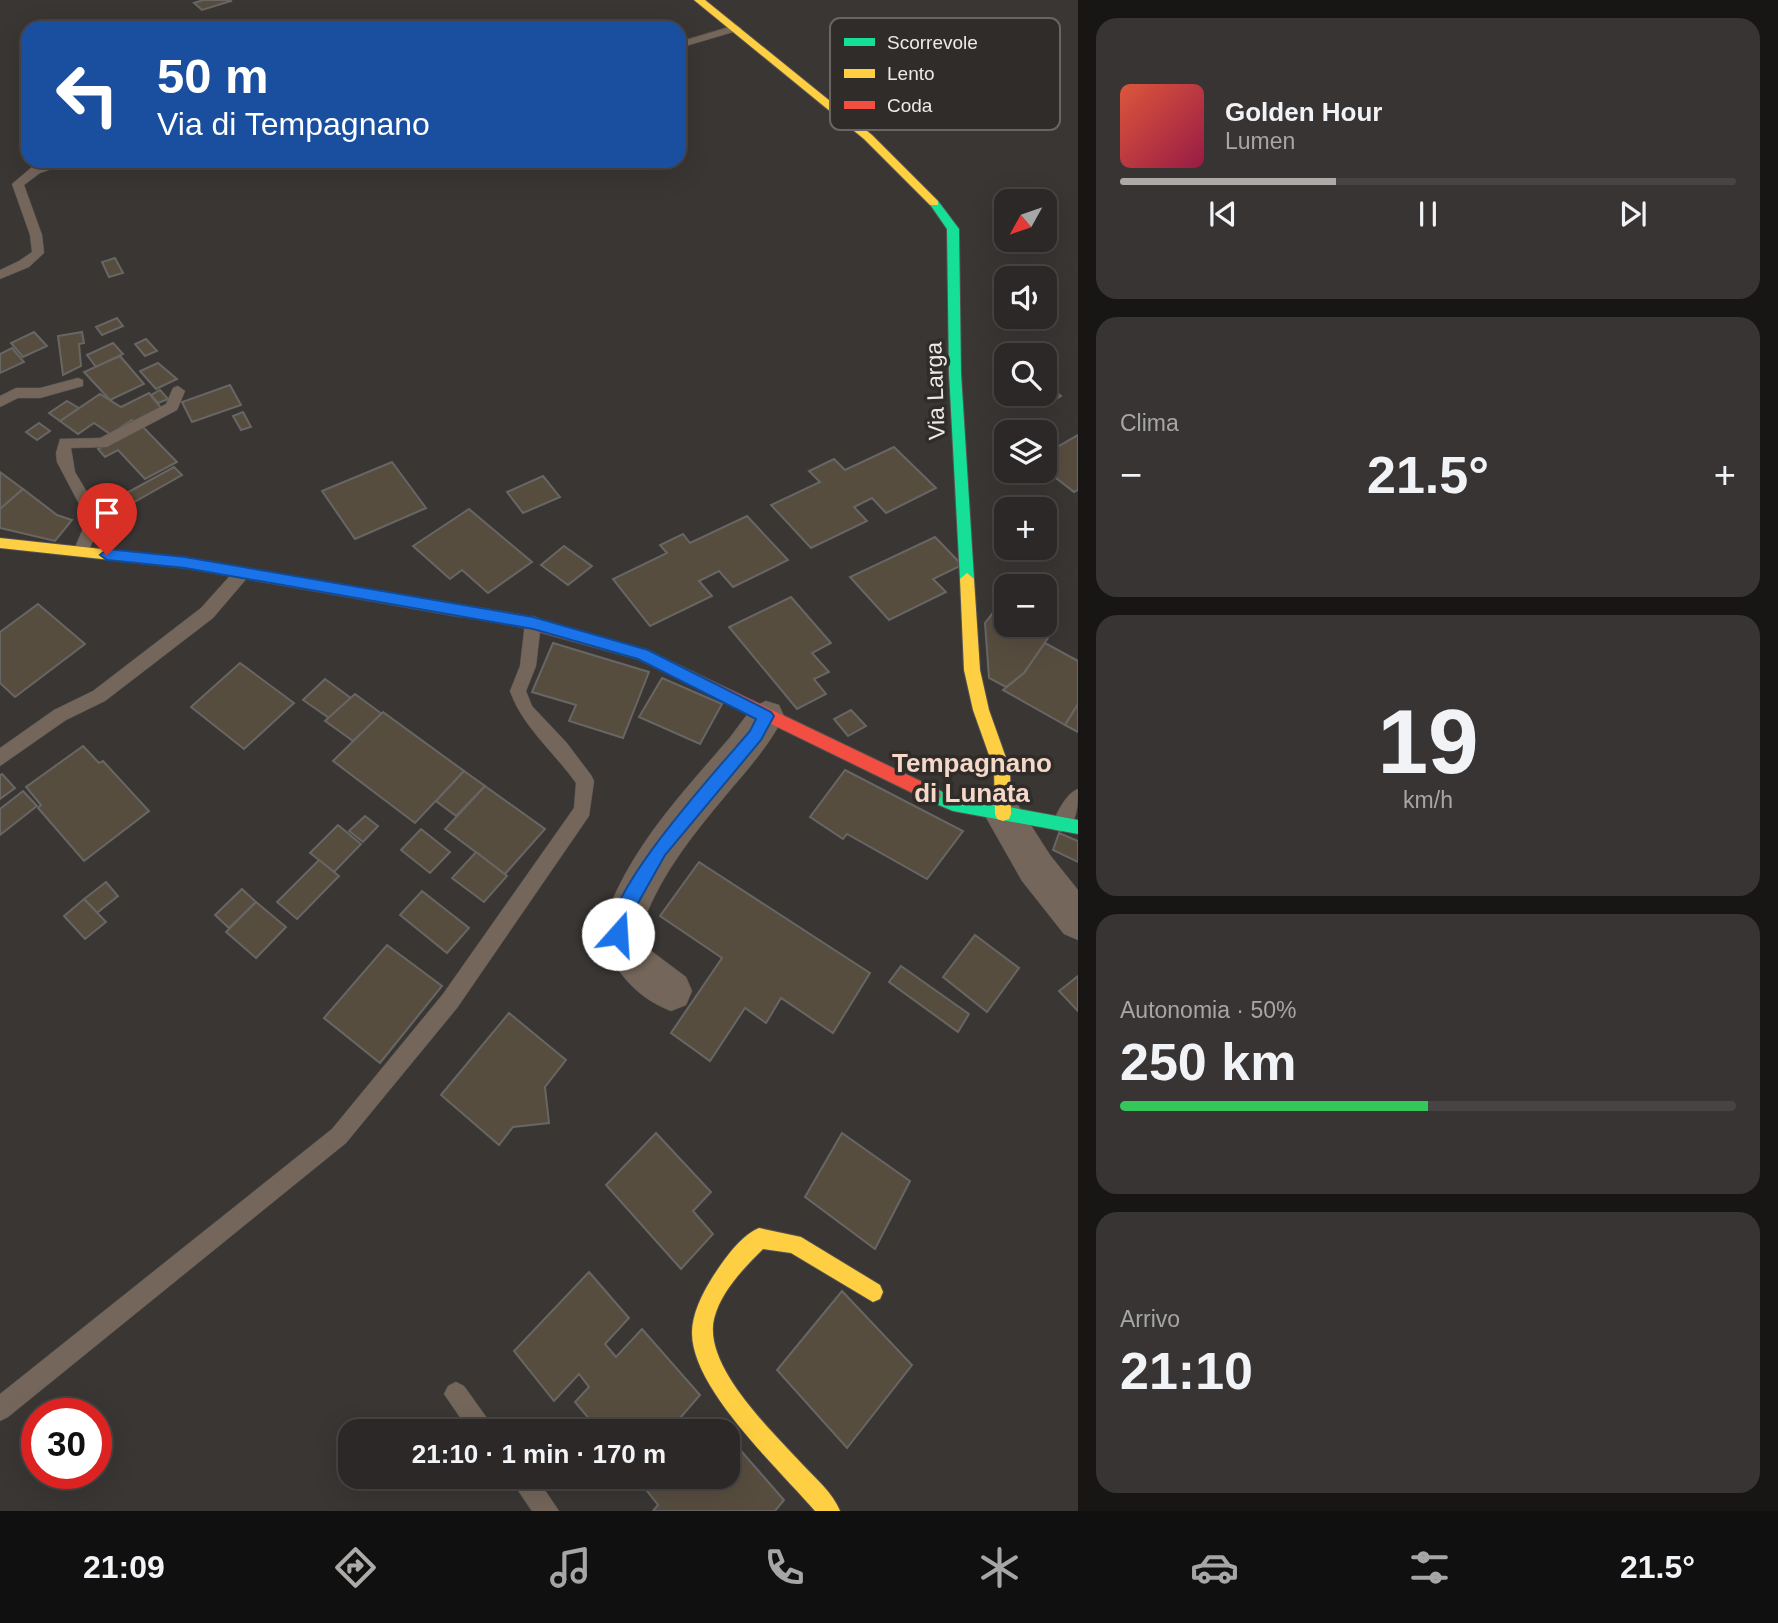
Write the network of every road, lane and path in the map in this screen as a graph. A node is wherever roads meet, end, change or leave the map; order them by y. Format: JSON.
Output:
{"nodes":[{"id":1,"x":699,"y":0,"type":"edge"},
{"id":2,"x":736,"y":28,"type":"junction"},
{"id":3,"x":686,"y":43,"type":"edge"},
{"id":4,"x":830,"y":106,"type":"edge"},
{"id":5,"x":860,"y":130,"type":"edge"},
{"id":6,"x":43,"y":168,"type":"edge"},
{"id":7,"x":0,"y":275,"type":"edge"},
{"id":8,"x":78,"y":383,"type":"dead end"},
{"id":9,"x":178,"y":391,"type":"dead end"},
{"id":10,"x":3,"y":396,"type":"edge"},
{"id":11,"x":0,"y":543,"type":"edge"},
{"id":12,"x":81,"y":552,"type":"junction"},
{"id":13,"x":242,"y":573,"type":"junction"},
{"id":14,"x":533,"y":623,"type":"junction"},
{"id":15,"x":766,"y":716,"type":"junction"},
{"id":16,"x":0,"y":758,"type":"edge"},
{"id":17,"x":1078,"y":797,"type":"edge"},
{"id":18,"x":1003,"y":814,"type":"junction"},
{"id":19,"x":1070,"y":826,"type":"edge"},
{"id":20,"x":1078,"y":921,"type":"edge"},
{"id":21,"x":671,"y":991,"type":"dead end"},
{"id":22,"x":873,"y":1292,"type":"dead end"},
{"id":23,"x":456,"y":1394,"type":"dead end"},
{"id":24,"x":0,"y":1409,"type":"edge"},
{"id":25,"x":475,"y":1419,"type":"edge"},
{"id":26,"x":530,"y":1489,"type":"edge"},
{"id":27,"x":547,"y":1511,"type":"edge"},
{"id":28,"x":829,"y":1511,"type":"edge"}],
"edges":[{"from":1,"to":2,"type":"street","name":"Via Larga"},
{"from":2,"to":3,"type":"lane"},
{"from":2,"to":4,"type":"street","name":"Via Larga"},
{"from":5,"to":18,"type":"street","name":"Via Larga"},
{"from":6,"to":7,"type":"lane"},
{"from":8,"to":10,"type":"lane"},
{"from":9,"to":12,"type":"lane"},
{"from":11,"to":12,"type":"street"},
{"from":12,"to":13,"type":"street"},
{"from":13,"to":14,"type":"street"},
{"from":13,"to":16,"type":"lane"},
{"from":14,"to":15,"type":"street"},
{"from":14,"to":24,"type":"lane"},
{"from":15,"to":18,"type":"street"},
{"from":15,"to":21,"type":"street"},
{"from":17,"to":19,"type":"lane"},
{"from":18,"to":19,"type":"street"},
{"from":18,"to":20,"type":"street"},
{"from":22,"to":28,"type":"street"},
{"from":23,"to":25,"type":"lane"},
{"from":26,"to":27,"type":"lane"}]}
